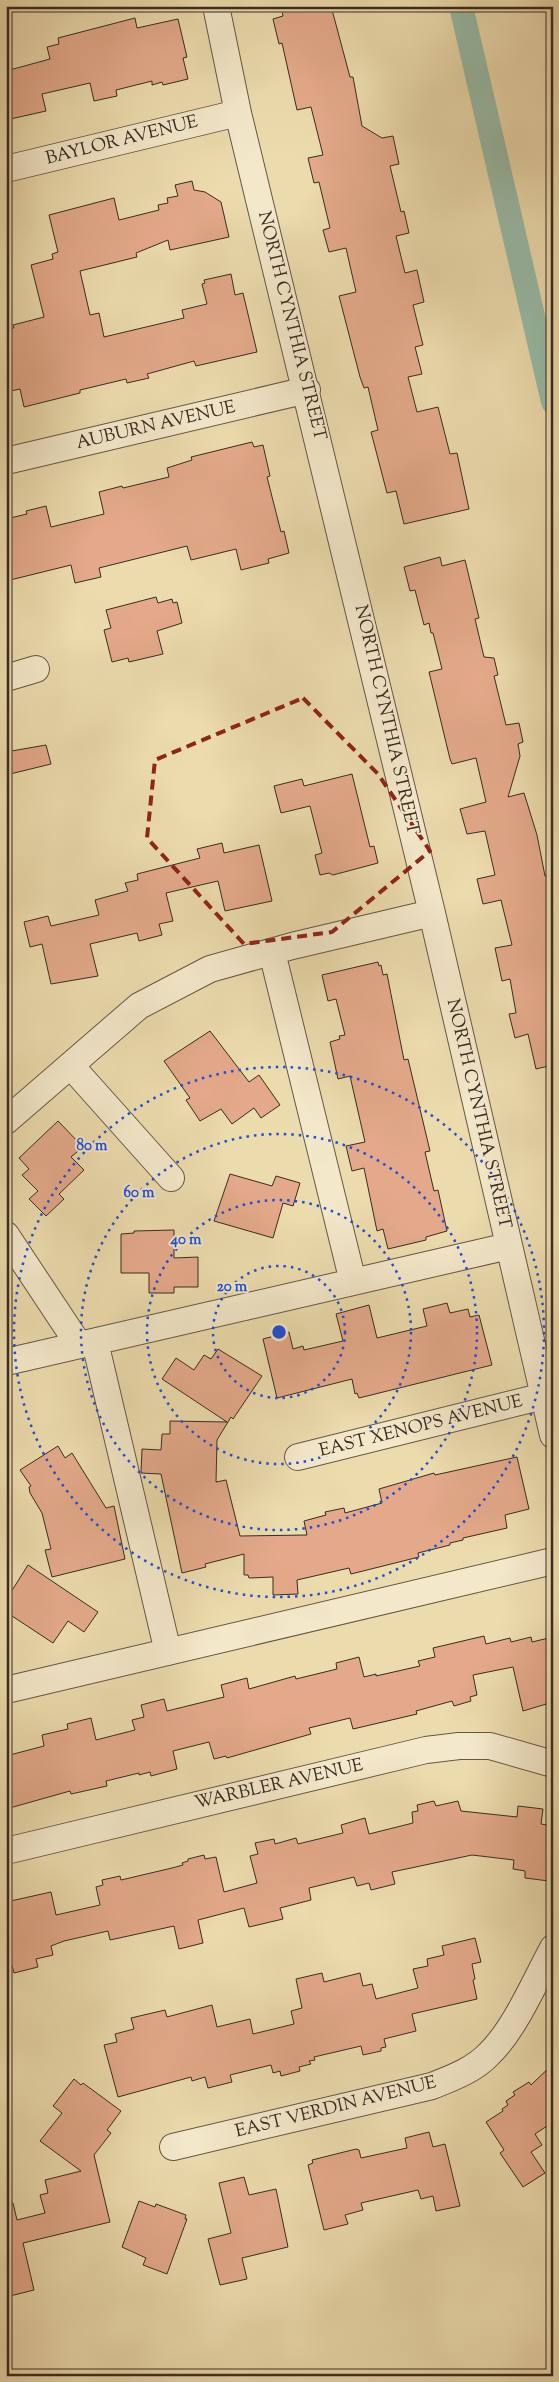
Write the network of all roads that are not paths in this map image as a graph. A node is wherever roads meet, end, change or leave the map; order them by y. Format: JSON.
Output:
{"nodes":[{"id":1,"x":216,"y":6,"type":"edge"},
{"id":2,"x":238,"y":113,"type":"junction"},
{"id":3,"x":6,"y":169,"type":"edge"},
{"id":4,"x":307,"y":390,"type":"junction"},
{"id":5,"x":6,"y":462,"type":"edge"},
{"id":6,"x":36,"y":669,"type":"dead end"},
{"id":7,"x":6,"y":678,"type":"edge"},
{"id":8,"x":432,"y":913,"type":"junction"},
{"id":9,"x":272,"y":952,"type":"junction"},
{"id":10,"x":71,"y":1066,"type":"junction"},
{"id":11,"x":6,"y":1121,"type":"edge"},
{"id":12,"x":171,"y":1178,"type":"dead end"},
{"id":13,"x":6,"y":1235,"type":"edge"},
{"id":14,"x":509,"y":1246,"type":"junction"},
{"id":15,"x":353,"y":1282,"type":"junction"},
{"id":16,"x":87,"y":1343,"type":"junction"},
{"id":17,"x":6,"y":1362,"type":"edge"},
{"id":18,"x":544,"y":1396,"type":"junction"},
{"id":19,"x":553,"y":1434,"type":"edge"},
{"id":20,"x":298,"y":1458,"type":"dead end"},
{"id":21,"x":553,"y":1561,"type":"edge"},
{"id":22,"x":168,"y":1652,"type":"junction"},
{"id":23,"x":6,"y":1690,"type":"edge"},
{"id":24,"x":553,"y":1764,"type":"edge"},
{"id":25,"x":6,"y":1851,"type":"edge"},
{"id":26,"x":553,"y":1948,"type":"edge"},
{"id":27,"x":173,"y":2148,"type":"dead end"}],
"edges":[{"from":1,"to":2,"type":"street","name":"NORTH CYNTHIA STREET"},
{"from":2,"to":3,"type":"street","name":"BAYLOR AVENUE"},
{"from":2,"to":4,"type":"street","name":"NORTH CYNTHIA STREET"},
{"from":4,"to":5,"type":"street","name":"AUBURN AVENUE"},
{"from":4,"to":8,"type":"street","name":"NORTH CYNTHIA STREET"},
{"from":6,"to":7,"type":"street"},
{"from":8,"to":9,"type":"street"},
{"from":8,"to":14,"type":"street","name":"NORTH CYNTHIA STREET"},
{"from":9,"to":10,"type":"street"},
{"from":9,"to":15,"type":"street"},
{"from":10,"to":11,"type":"street"},
{"from":10,"to":12,"type":"street"},
{"from":13,"to":16,"type":"street"},
{"from":14,"to":15,"type":"street"},
{"from":14,"to":18,"type":"street","name":"NORTH CYNTHIA STREET"},
{"from":15,"to":16,"type":"street"},
{"from":16,"to":17,"type":"street"},
{"from":16,"to":22,"type":"street"},
{"from":18,"to":19,"type":"street","name":"NORTH CYNTHIA STREET"},
{"from":18,"to":20,"type":"street","name":"EAST XENOPS AVENUE"},
{"from":21,"to":22,"type":"street"},
{"from":22,"to":23,"type":"street"},
{"from":24,"to":25,"type":"street","name":"WARBLER AVENUE"},
{"from":26,"to":27,"type":"street","name":"EAST VERDIN AVENUE"}]}
